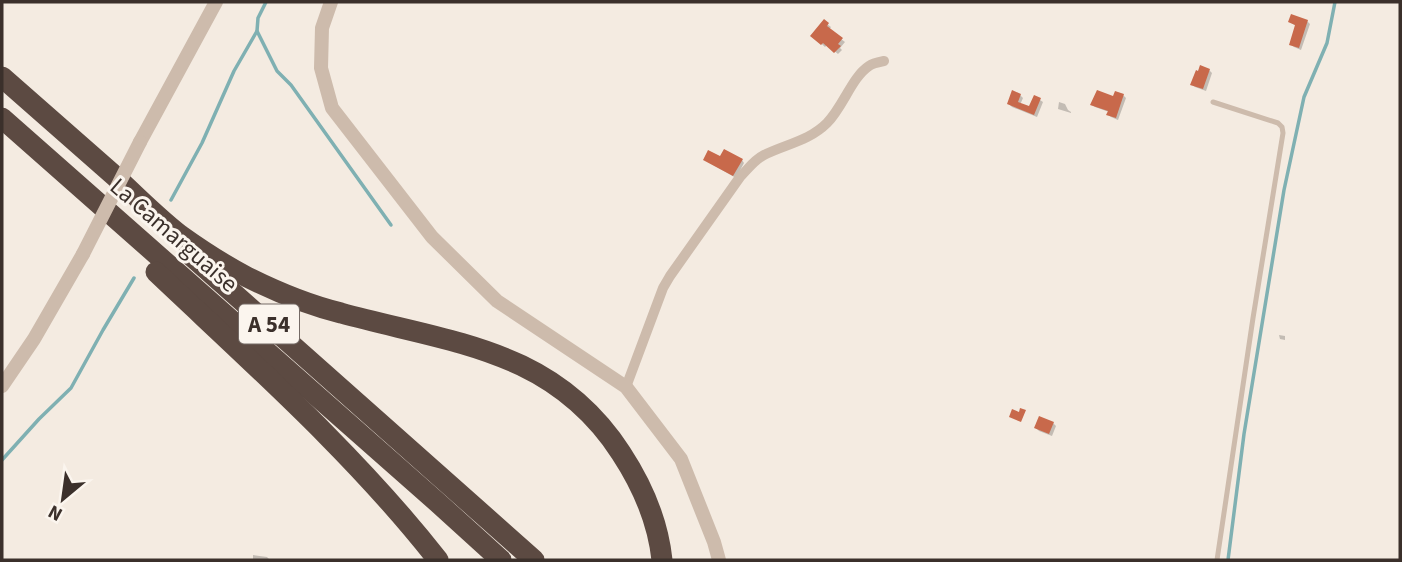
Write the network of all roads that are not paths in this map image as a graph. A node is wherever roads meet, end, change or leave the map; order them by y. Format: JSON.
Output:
{"nodes":[{"id":1,"x":216,"y":2,"type":"edge"},
{"id":2,"x":331,"y":2,"type":"edge"},
{"id":3,"x":884,"y":61,"type":"dead end"},
{"id":4,"x":2,"y":76,"type":"edge"},
{"id":5,"x":2,"y":89,"type":"edge"},
{"id":6,"x":1213,"y":102,"type":"dead end"},
{"id":7,"x":2,"y":118,"type":"edge"},
{"id":8,"x":70,"y":177,"type":"junction"},
{"id":9,"x":2,"y":386,"type":"edge"},
{"id":10,"x":626,"y":387,"type":"junction"},
{"id":11,"x":370,"y":482,"type":"junction"},
{"id":12,"x":422,"y":560,"type":"edge"},
{"id":13,"x":438,"y":560,"type":"edge"},
{"id":14,"x":501,"y":560,"type":"edge"},
{"id":15,"x":534,"y":560,"type":"edge"},
{"id":16,"x":663,"y":560,"type":"edge"},
{"id":17,"x":719,"y":560,"type":"edge"},
{"id":18,"x":1217,"y":560,"type":"edge"}],
"edges":[{"from":1,"to":9,"type":"street","bridge":true},
{"from":2,"to":10,"type":"street"},
{"from":3,"to":10,"type":"street"},
{"from":4,"to":16,"type":"highway"},
{"from":5,"to":15,"type":"highway","number":"A 54"},
{"from":6,"to":18,"type":"lane"},
{"from":7,"to":8,"type":"highway","name":"La Camarguaise","number":"A 54"},
{"from":8,"to":11,"type":"highway"},
{"from":8,"to":14,"type":"highway","name":"La Camarguaise","number":"A 54"},
{"from":10,"to":17,"type":"street"},
{"from":11,"to":12,"type":"highway"},
{"from":11,"to":13,"type":"highway"}]}
